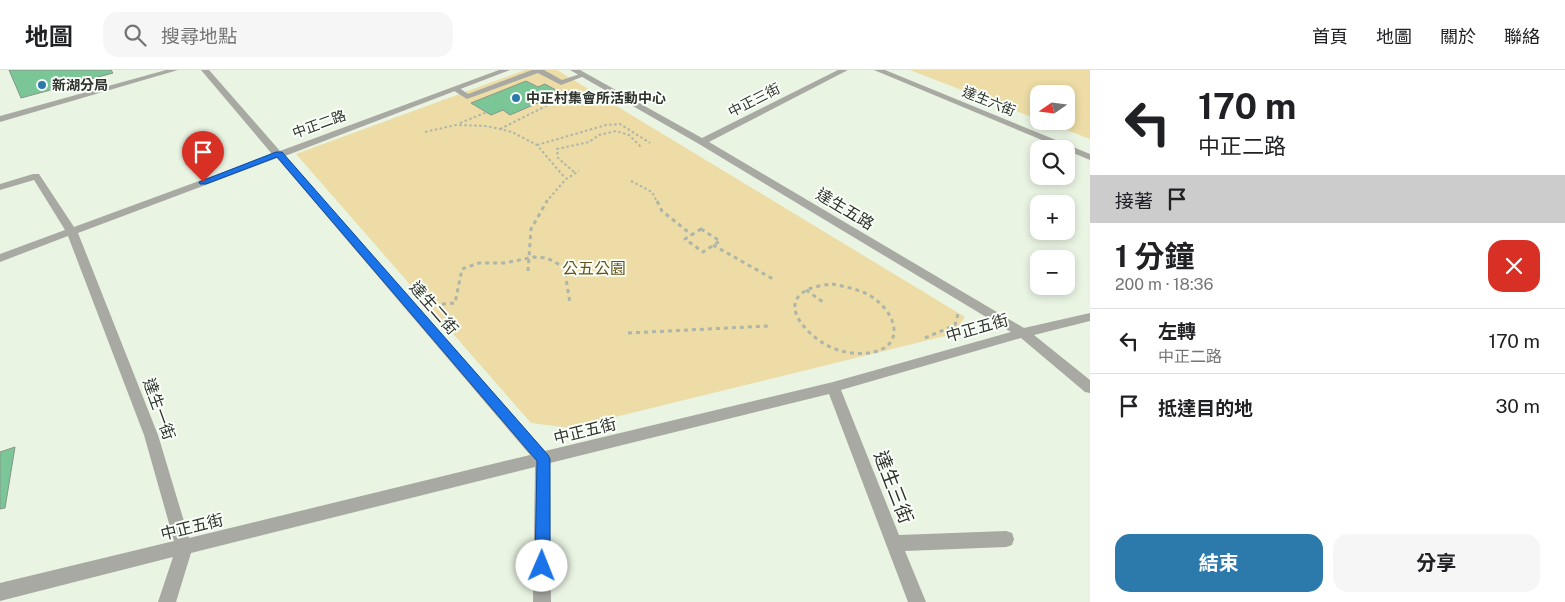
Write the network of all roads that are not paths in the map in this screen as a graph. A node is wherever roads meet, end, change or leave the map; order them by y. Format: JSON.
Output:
{"nodes":[{"id":1,"x":174,"y":70,"type":"edge"},
{"id":2,"x":205,"y":70,"type":"edge"},
{"id":3,"x":506,"y":70,"type":"edge"},
{"id":4,"x":844,"y":70,"type":"edge"},
{"id":5,"x":878,"y":70,"type":"edge"},
{"id":6,"x":579,"y":73,"type":"edge"},
{"id":7,"x":455,"y":89,"type":"junction"},
{"id":8,"x":0,"y":119,"type":"edge"},
{"id":9,"x":702,"y":142,"type":"junction"},
{"id":10,"x":279,"y":154,"type":"junction"},
{"id":11,"x":1090,"y":157,"type":"edge"},
{"id":12,"x":0,"y":187,"type":"edge"},
{"id":13,"x":72,"y":232,"type":"junction"},
{"id":14,"x":0,"y":258,"type":"edge"},
{"id":15,"x":1090,"y":317,"type":"edge"},
{"id":16,"x":1024,"y":333,"type":"junction"},
{"id":17,"x":834,"y":387,"type":"junction"},
{"id":18,"x":1090,"y":388,"type":"edge"},
{"id":19,"x":543,"y":459,"type":"junction"},
{"id":20,"x":1006,"y":539,"type":"dead end"},
{"id":21,"x":894,"y":543,"type":"junction"},
{"id":22,"x":184,"y":548,"type":"junction"},
{"id":23,"x":0,"y":592,"type":"edge"},
{"id":24,"x":167,"y":602,"type":"edge"},
{"id":25,"x":542,"y":602,"type":"edge"},
{"id":26,"x":916,"y":602,"type":"edge"}],
"edges":[{"from":1,"to":8,"type":"street"},
{"from":2,"to":10,"type":"street","name":"達生二街"},
{"from":3,"to":7,"type":"street","name":"中正二路"},
{"from":4,"to":9,"type":"street","name":"中正三街"},
{"from":5,"to":11,"type":"street","name":"達生六街"},
{"from":6,"to":7,"type":"street"},
{"from":6,"to":9,"type":"street","name":"達生五路"},
{"from":7,"to":10,"type":"street","name":"中正二路"},
{"from":9,"to":16,"type":"street","name":"達生五路"},
{"from":10,"to":13,"type":"street","name":"中正二路"},
{"from":10,"to":19,"type":"street","name":"達生二街"},
{"from":12,"to":13,"type":"street","name":"達生一街"},
{"from":13,"to":14,"type":"street","name":"中正二路"},
{"from":13,"to":22,"type":"street","name":"達生一街"},
{"from":15,"to":16,"type":"street","name":"中正五街"},
{"from":16,"to":17,"type":"street","name":"中正五街"},
{"from":16,"to":18,"type":"street","name":"達生五路"},
{"from":17,"to":19,"type":"street","name":"中正五街"},
{"from":17,"to":21,"type":"street","name":"達生三街"},
{"from":19,"to":22,"type":"street","name":"中正五街"},
{"from":19,"to":25,"type":"street"},
{"from":20,"to":21,"type":"street"},
{"from":21,"to":26,"type":"street","name":"達生三街"},
{"from":22,"to":23,"type":"street","name":"中正五街"},
{"from":22,"to":24,"type":"street"}]}
